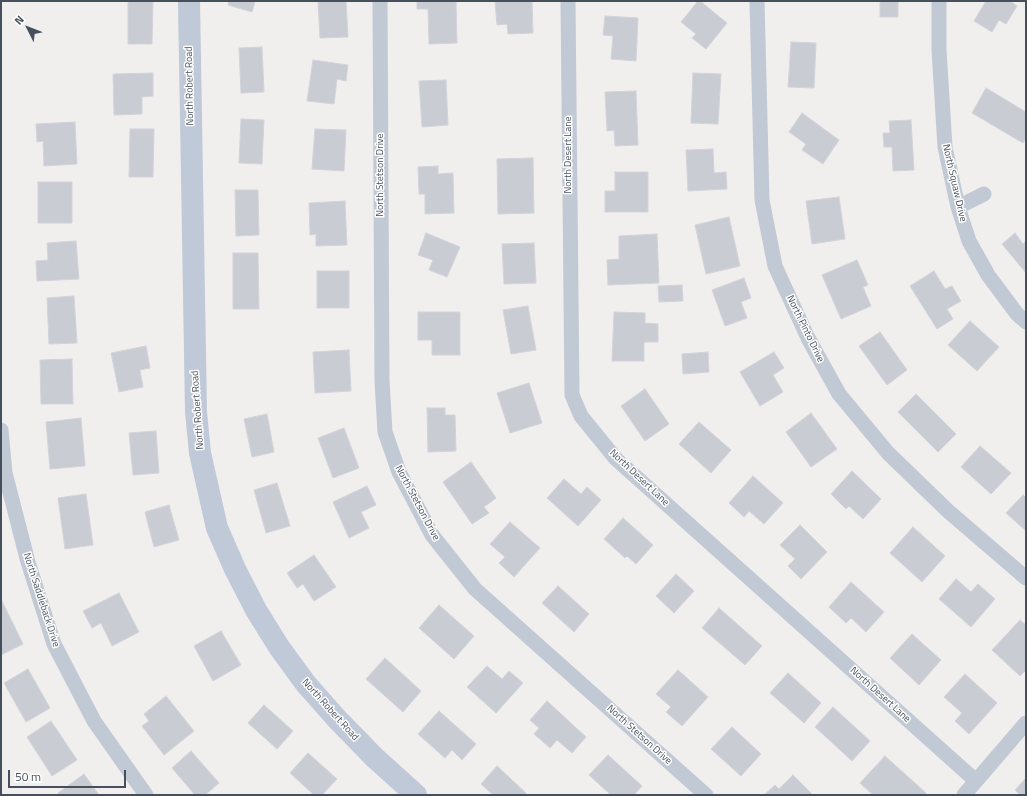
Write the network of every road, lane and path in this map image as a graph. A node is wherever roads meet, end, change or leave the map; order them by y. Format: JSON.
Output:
{"nodes":[{"id":1,"x":189,"y":1,"type":"edge"},
{"id":2,"x":380,"y":1,"type":"edge"},
{"id":3,"x":568,"y":1,"type":"edge"},
{"id":4,"x":757,"y":1,"type":"edge"},
{"id":5,"x":939,"y":1,"type":"edge"},
{"id":6,"x":984,"y":194,"type":"dead end"},
{"id":7,"x":958,"y":206,"type":"junction"},
{"id":8,"x":1026,"y":322,"type":"edge"},
{"id":9,"x":1,"y":430,"type":"edge"},
{"id":10,"x":1026,"y":578,"type":"edge"},
{"id":11,"x":1026,"y":723,"type":"edge"},
{"id":12,"x":976,"y":781,"type":"junction"},
{"id":13,"x":146,"y":795,"type":"edge"},
{"id":14,"x":416,"y":795,"type":"edge"},
{"id":15,"x":706,"y":795,"type":"edge"},
{"id":16,"x":964,"y":795,"type":"edge"}],
"edges":[{"from":1,"to":14,"type":"main road","name":"North Robert Road"},
{"from":2,"to":15,"type":"street","name":"North Stetson Drive"},
{"from":3,"to":12,"type":"street","name":"North Desert Lane"},
{"from":4,"to":10,"type":"street","name":"North Pinto Drive"},
{"from":5,"to":7,"type":"street","name":"North Squaw Drive"},
{"from":6,"to":7,"type":"street"},
{"from":7,"to":8,"type":"street","name":"North Squaw Drive"},
{"from":9,"to":13,"type":"street","name":"North Saddleback Drive"},
{"from":11,"to":12,"type":"street"},
{"from":12,"to":16,"type":"street"}]}
